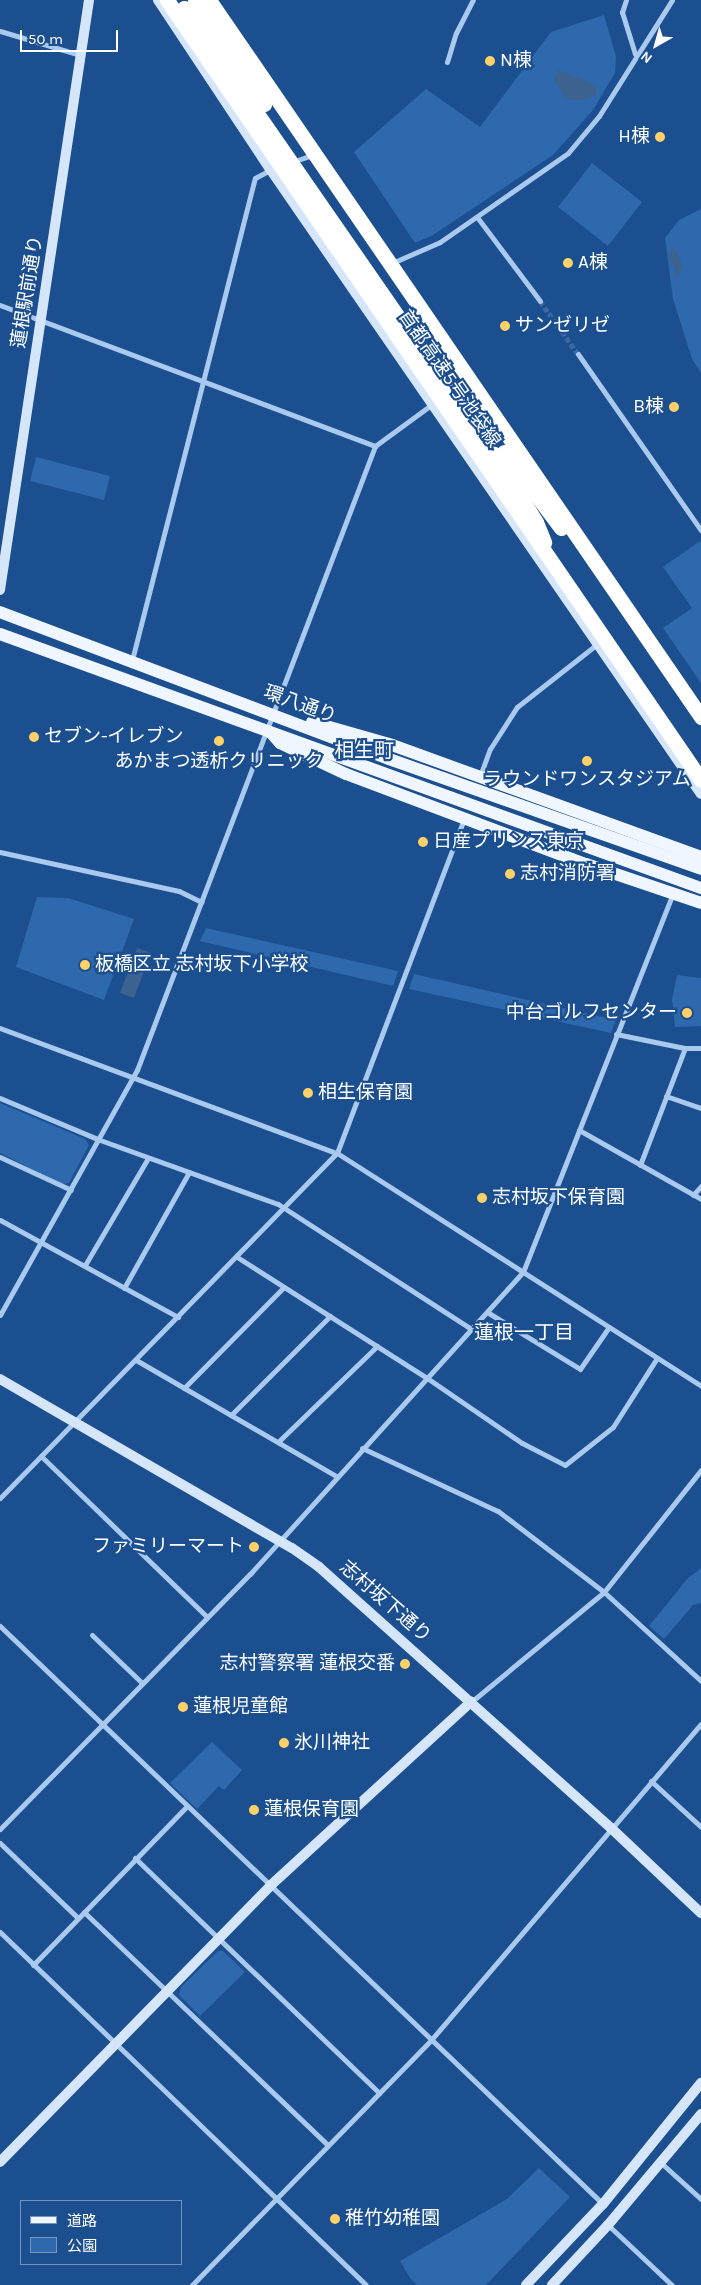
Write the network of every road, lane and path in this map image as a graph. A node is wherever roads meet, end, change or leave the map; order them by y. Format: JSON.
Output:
{"nodes":[{"id":1,"x":89,"y":0,"type":"edge"},
{"id":2,"x":158,"y":0,"type":"edge"},
{"id":3,"x":166,"y":0,"type":"edge"},
{"id":4,"x":178,"y":0,"type":"edge"},
{"id":5,"x":195,"y":0,"type":"edge"},
{"id":6,"x":209,"y":0,"type":"edge"},
{"id":7,"x":473,"y":0,"type":"edge"},
{"id":8,"x":626,"y":0,"type":"edge"},
{"id":9,"x":672,"y":0,"type":"edge"},
{"id":10,"x":0,"y":31,"type":"edge"},
{"id":11,"x":636,"y":54,"type":"junction"},
{"id":12,"x":83,"y":56,"type":"junction"},
{"id":13,"x":447,"y":62,"type":"dead end"},
{"id":14,"x":317,"y":153,"type":"junction"},
{"id":15,"x":270,"y":169,"type":"junction"},
{"id":16,"x":477,"y":216,"type":"junction"},
{"id":17,"x":392,"y":263,"type":"junction"},
{"id":18,"x":540,"y":301,"type":"tunnel mouth"},
{"id":19,"x":0,"y":306,"type":"edge"},
{"id":20,"x":42,"y":321,"type":"junction"},
{"id":21,"x":578,"y":354,"type":"tunnel mouth"},
{"id":22,"x":204,"y":380,"type":"junction"},
{"id":23,"x":431,"y":405,"type":"junction"},
{"id":24,"x":477,"y":420,"type":"junction"},
{"id":25,"x":375,"y":446,"type":"junction"},
{"id":26,"x":701,"y":530,"type":"edge"},
{"id":27,"x":604,"y":578,"type":"junction"},
{"id":28,"x":0,"y":590,"type":"edge"},
{"id":29,"x":563,"y":596,"type":"junction"},
{"id":30,"x":0,"y":612,"type":"edge"},
{"id":31,"x":0,"y":634,"type":"edge"},
{"id":32,"x":597,"y":644,"type":"junction"},
{"id":33,"x":132,"y":661,"type":"junction"},
{"id":34,"x":277,"y":716,"type":"junction"},
{"id":35,"x":701,"y":716,"type":"edge"},
{"id":36,"x":268,"y":730,"type":"junction"},
{"id":37,"x":480,"y":776,"type":"junction"},
{"id":38,"x":701,"y":780,"type":"edge"},
{"id":39,"x":701,"y":794,"type":"edge"},
{"id":40,"x":464,"y":818,"type":"junction"},
{"id":41,"x":0,"y":852,"type":"edge"},
{"id":42,"x":699,"y":856,"type":"edge"},
{"id":43,"x":701,"y":870,"type":"edge"},
{"id":44,"x":701,"y":888,"type":"edge"},
{"id":45,"x":672,"y":894,"type":"junction"},
{"id":46,"x":202,"y":902,"type":"junction"},
{"id":47,"x":701,"y":903,"type":"edge"},
{"id":48,"x":0,"y":1028,"type":"edge"},
{"id":49,"x":616,"y":1034,"type":"junction"},
{"id":50,"x":685,"y":1048,"type":"junction"},
{"id":51,"x":701,"y":1048,"type":"edge"},
{"id":52,"x":133,"y":1078,"type":"junction"},
{"id":53,"x":666,"y":1096,"type":"junction"},
{"id":54,"x":0,"y":1098,"type":"edge"},
{"id":55,"x":701,"y":1108,"type":"edge"},
{"id":56,"x":579,"y":1130,"type":"junction"},
{"id":57,"x":100,"y":1140,"type":"junction"},
{"id":58,"x":337,"y":1153,"type":"junction"},
{"id":59,"x":0,"y":1157,"type":"edge"},
{"id":60,"x":148,"y":1158,"type":"junction"},
{"id":61,"x":640,"y":1165,"type":"junction"},
{"id":62,"x":189,"y":1172,"type":"junction"},
{"id":63,"x":701,"y":1186,"type":"edge"},
{"id":64,"x":71,"y":1190,"type":"junction"},
{"id":65,"x":693,"y":1195,"type":"junction"},
{"id":66,"x":701,"y":1200,"type":"edge"},
{"id":67,"x":284,"y":1210,"type":"junction"},
{"id":68,"x":0,"y":1220,"type":"edge"},
{"id":69,"x":42,"y":1240,"type":"junction"},
{"id":70,"x":237,"y":1257,"type":"junction"},
{"id":71,"x":85,"y":1265,"type":"junction"},
{"id":72,"x":523,"y":1272,"type":"junction"},
{"id":73,"x":284,"y":1287,"type":"junction"},
{"id":74,"x":124,"y":1288,"type":"junction"},
{"id":75,"x":487,"y":1312,"type":"junction"},
{"id":76,"x":0,"y":1315,"type":"edge"},
{"id":77,"x":330,"y":1316,"type":"junction"},
{"id":78,"x":178,"y":1317,"type":"junction"},
{"id":79,"x":609,"y":1327,"type":"junction"},
{"id":80,"x":471,"y":1329,"type":"junction"},
{"id":81,"x":377,"y":1346,"type":"junction"},
{"id":82,"x":657,"y":1358,"type":"junction"},
{"id":83,"x":136,"y":1360,"type":"junction"},
{"id":84,"x":427,"y":1378,"type":"junction"},
{"id":85,"x":0,"y":1380,"type":"edge"},
{"id":86,"x":701,"y":1386,"type":"edge"},
{"id":87,"x":184,"y":1388,"type":"junction"},
{"id":88,"x":232,"y":1415,"type":"junction"},
{"id":89,"x":76,"y":1424,"type":"junction"},
{"id":90,"x":278,"y":1442,"type":"junction"},
{"id":91,"x":362,"y":1448,"type":"junction"},
{"id":92,"x":42,"y":1456,"type":"junction"},
{"id":93,"x":701,"y":1470,"type":"edge"},
{"id":94,"x":336,"y":1476,"type":"junction"},
{"id":95,"x":0,"y":1498,"type":"edge"},
{"id":96,"x":280,"y":1541,"type":"junction"},
{"id":97,"x":604,"y":1592,"type":"junction"},
{"id":98,"x":207,"y":1617,"type":"junction"},
{"id":99,"x":0,"y":1626,"type":"edge"},
{"id":100,"x":92,"y":1635,"type":"dead end"},
{"id":101,"x":701,"y":1681,"type":"edge"},
{"id":102,"x":142,"y":1683,"type":"junction"},
{"id":103,"x":471,"y":1702,"type":"junction"},
{"id":104,"x":102,"y":1724,"type":"junction"},
{"id":105,"x":701,"y":1724,"type":"edge"},
{"id":106,"x":651,"y":1781,"type":"junction"},
{"id":107,"x":187,"y":1806,"type":"junction"},
{"id":108,"x":701,"y":1827,"type":"edge"},
{"id":109,"x":0,"y":1828,"type":"edge"},
{"id":110,"x":611,"y":1828,"type":"junction"},
{"id":111,"x":0,"y":1843,"type":"edge"},
{"id":112,"x":135,"y":1858,"type":"junction"},
{"id":113,"x":270,"y":1886,"type":"junction"},
{"id":114,"x":84,"y":1912,"type":"junction"},
{"id":115,"x":701,"y":1914,"type":"edge"},
{"id":116,"x":78,"y":1918,"type":"junction"},
{"id":117,"x":0,"y":1932,"type":"edge"},
{"id":118,"x":218,"y":1938,"type":"junction"},
{"id":119,"x":33,"y":1965,"type":"junction"},
{"id":120,"x":168,"y":1989,"type":"junction"},
{"id":121,"x":431,"y":2040,"type":"junction"},
{"id":122,"x":116,"y":2044,"type":"junction"},
{"id":123,"x":701,"y":2083,"type":"edge"},
{"id":124,"x":379,"y":2093,"type":"junction"},
{"id":125,"x":701,"y":2116,"type":"edge"},
{"id":126,"x":328,"y":2145,"type":"junction"},
{"id":127,"x":0,"y":2162,"type":"edge"},
{"id":128,"x":660,"y":2162,"type":"junction"},
{"id":129,"x":276,"y":2198,"type":"junction"},
{"id":130,"x":701,"y":2199,"type":"edge"},
{"id":131,"x":603,"y":2204,"type":"junction"},
{"id":132,"x":608,"y":2225,"type":"junction"},
{"id":133,"x":192,"y":2285,"type":"edge"},
{"id":134,"x":366,"y":2285,"type":"edge"},
{"id":135,"x":526,"y":2285,"type":"edge"},
{"id":136,"x":552,"y":2285,"type":"edge"},
{"id":137,"x":672,"y":2285,"type":"edge"}],
"edges":[{"from":1,"to":12,"type":"street","name":"蓮根駅前通り"},
{"from":2,"to":15,"type":"street"},
{"from":3,"to":38,"type":"highway","name":"首都高速5号池袋線"},
{"from":4,"to":24,"type":"highway"},
{"from":5,"to":24,"type":"highway"},
{"from":6,"to":14,"type":"street"},
{"from":6,"to":35,"type":"highway","name":"首都高速5号池袋線"},
{"from":7,"to":13,"type":"street"},
{"from":8,"to":11,"type":"street"},
{"from":9,"to":11,"type":"street"},
{"from":10,"to":12,"type":"street"},
{"from":11,"to":16,"type":"street"},
{"from":12,"to":20,"type":"street","name":"蓮根駅前通り"},
{"from":14,"to":15,"type":"street"},
{"from":14,"to":17,"type":"street"},
{"from":15,"to":22,"type":"street"},
{"from":15,"to":23,"type":"street"},
{"from":16,"to":17,"type":"street"},
{"from":16,"to":18,"type":"street"},
{"from":17,"to":27,"type":"street"},
{"from":19,"to":20,"type":"street"},
{"from":20,"to":22,"type":"street"},
{"from":20,"to":28,"type":"street","name":"蓮根駅前通り"},
{"from":21,"to":26,"type":"street"},
{"from":22,"to":25,"type":"street"},
{"from":22,"to":33,"type":"street"},
{"from":23,"to":25,"type":"street"},
{"from":23,"to":29,"type":"street"},
{"from":24,"to":27,"type":"highway"},
{"from":24,"to":29,"type":"highway"},
{"from":25,"to":34,"type":"street"},
{"from":27,"to":35,"type":"street"},
{"from":29,"to":32,"type":"street"},
{"from":30,"to":33,"type":"main road","name":"環八通り"},
{"from":31,"to":36,"type":"main road","name":"環八通り"},
{"from":32,"to":37,"type":"street"},
{"from":32,"to":39,"type":"street"},
{"from":33,"to":34,"type":"main road","name":"環八通り"},
{"from":34,"to":36,"type":"street"},
{"from":34,"to":37,"type":"main road"},
{"from":34,"to":43,"type":"main road","name":"環八通り"},
{"from":36,"to":40,"type":"main road"},
{"from":36,"to":44,"type":"main road","name":"環八通り"},
{"from":36,"to":46,"type":"street"},
{"from":37,"to":42,"type":"main road"},
{"from":40,"to":45,"type":"main road"},
{"from":40,"to":58,"type":"street"},
{"from":41,"to":46,"type":"street"},
{"from":45,"to":47,"type":"main road"},
{"from":45,"to":49,"type":"street"},
{"from":46,"to":52,"type":"street"},
{"from":48,"to":52,"type":"street"},
{"from":49,"to":50,"type":"street"},
{"from":49,"to":56,"type":"street"},
{"from":50,"to":51,"type":"street"},
{"from":50,"to":53,"type":"street"},
{"from":52,"to":57,"type":"street"},
{"from":52,"to":58,"type":"street"},
{"from":53,"to":55,"type":"street"},
{"from":53,"to":61,"type":"street"},
{"from":54,"to":57,"type":"street"},
{"from":56,"to":61,"type":"street"},
{"from":56,"to":72,"type":"street"},
{"from":57,"to":60,"type":"street"},
{"from":57,"to":64,"type":"street"},
{"from":58,"to":67,"type":"street"},
{"from":58,"to":72,"type":"street"},
{"from":59,"to":64,"type":"street"},
{"from":60,"to":62,"type":"street"},
{"from":60,"to":71,"type":"street"},
{"from":61,"to":65,"type":"street"},
{"from":62,"to":67,"type":"street"},
{"from":62,"to":74,"type":"street"},
{"from":63,"to":65,"type":"street"},
{"from":64,"to":69,"type":"street"},
{"from":65,"to":66,"type":"street"},
{"from":67,"to":70,"type":"street"},
{"from":67,"to":80,"type":"street"},
{"from":68,"to":69,"type":"street"},
{"from":69,"to":71,"type":"street"},
{"from":69,"to":76,"type":"street"},
{"from":70,"to":73,"type":"street"},
{"from":70,"to":78,"type":"street"},
{"from":71,"to":74,"type":"street"},
{"from":72,"to":75,"type":"street"},
{"from":72,"to":79,"type":"street"},
{"from":73,"to":77,"type":"street"},
{"from":73,"to":87,"type":"street"},
{"from":74,"to":78,"type":"street"},
{"from":75,"to":79,"type":"street"},
{"from":75,"to":80,"type":"street"},
{"from":77,"to":81,"type":"street"},
{"from":77,"to":88,"type":"street"},
{"from":78,"to":83,"type":"street"},
{"from":79,"to":82,"type":"street"},
{"from":80,"to":84,"type":"street"},
{"from":81,"to":84,"type":"street"},
{"from":81,"to":90,"type":"street"},
{"from":82,"to":84,"type":"street"},
{"from":82,"to":86,"type":"street"},
{"from":83,"to":87,"type":"street"},
{"from":83,"to":89,"type":"street"},
{"from":84,"to":91,"type":"street"},
{"from":85,"to":89,"type":"street","name":"志村坂下通り"},
{"from":87,"to":88,"type":"street"},
{"from":88,"to":90,"type":"street"},
{"from":89,"to":92,"type":"street"},
{"from":89,"to":96,"type":"street","name":"志村坂下通り"},
{"from":90,"to":94,"type":"street"},
{"from":91,"to":94,"type":"street"},
{"from":91,"to":97,"type":"street"},
{"from":92,"to":95,"type":"street"},
{"from":92,"to":98,"type":"street"},
{"from":93,"to":97,"type":"street"},
{"from":94,"to":96,"type":"street"},
{"from":96,"to":98,"type":"street"},
{"from":96,"to":103,"type":"street","name":"志村坂下通り"},
{"from":97,"to":101,"type":"street"},
{"from":97,"to":103,"type":"street"},
{"from":98,"to":102,"type":"street"},
{"from":99,"to":104,"type":"street"},
{"from":100,"to":102,"type":"street"},
{"from":102,"to":104,"type":"street"},
{"from":103,"to":110,"type":"street","name":"志村坂下通り"},
{"from":103,"to":113,"type":"street"},
{"from":104,"to":107,"type":"street"},
{"from":104,"to":109,"type":"street"},
{"from":105,"to":106,"type":"street"},
{"from":106,"to":108,"type":"street"},
{"from":106,"to":110,"type":"street"},
{"from":107,"to":112,"type":"street"},
{"from":107,"to":113,"type":"street"},
{"from":110,"to":115,"type":"street","name":"志村坂下通り"},
{"from":110,"to":121,"type":"street"},
{"from":111,"to":116,"type":"street"},
{"from":112,"to":114,"type":"street"},
{"from":112,"to":118,"type":"street"},
{"from":113,"to":118,"type":"street"},
{"from":113,"to":121,"type":"street"},
{"from":114,"to":116,"type":"street"},
{"from":114,"to":120,"type":"street"},
{"from":116,"to":119,"type":"street"},
{"from":117,"to":119,"type":"street"},
{"from":118,"to":120,"type":"street"},
{"from":118,"to":124,"type":"street"},
{"from":119,"to":122,"type":"street"},
{"from":120,"to":122,"type":"street"},
{"from":120,"to":126,"type":"street"},
{"from":121,"to":124,"type":"street"},
{"from":121,"to":131,"type":"street"},
{"from":122,"to":127,"type":"street"},
{"from":122,"to":129,"type":"street"},
{"from":123,"to":131,"type":"street"},
{"from":124,"to":126,"type":"street"},
{"from":125,"to":128,"type":"street"},
{"from":126,"to":129,"type":"street"},
{"from":128,"to":130,"type":"street"},
{"from":128,"to":132,"type":"street"},
{"from":129,"to":133,"type":"street"},
{"from":129,"to":134,"type":"street"},
{"from":131,"to":135,"type":"street"},
{"from":132,"to":136,"type":"street"},
{"from":132,"to":137,"type":"street"}]}
